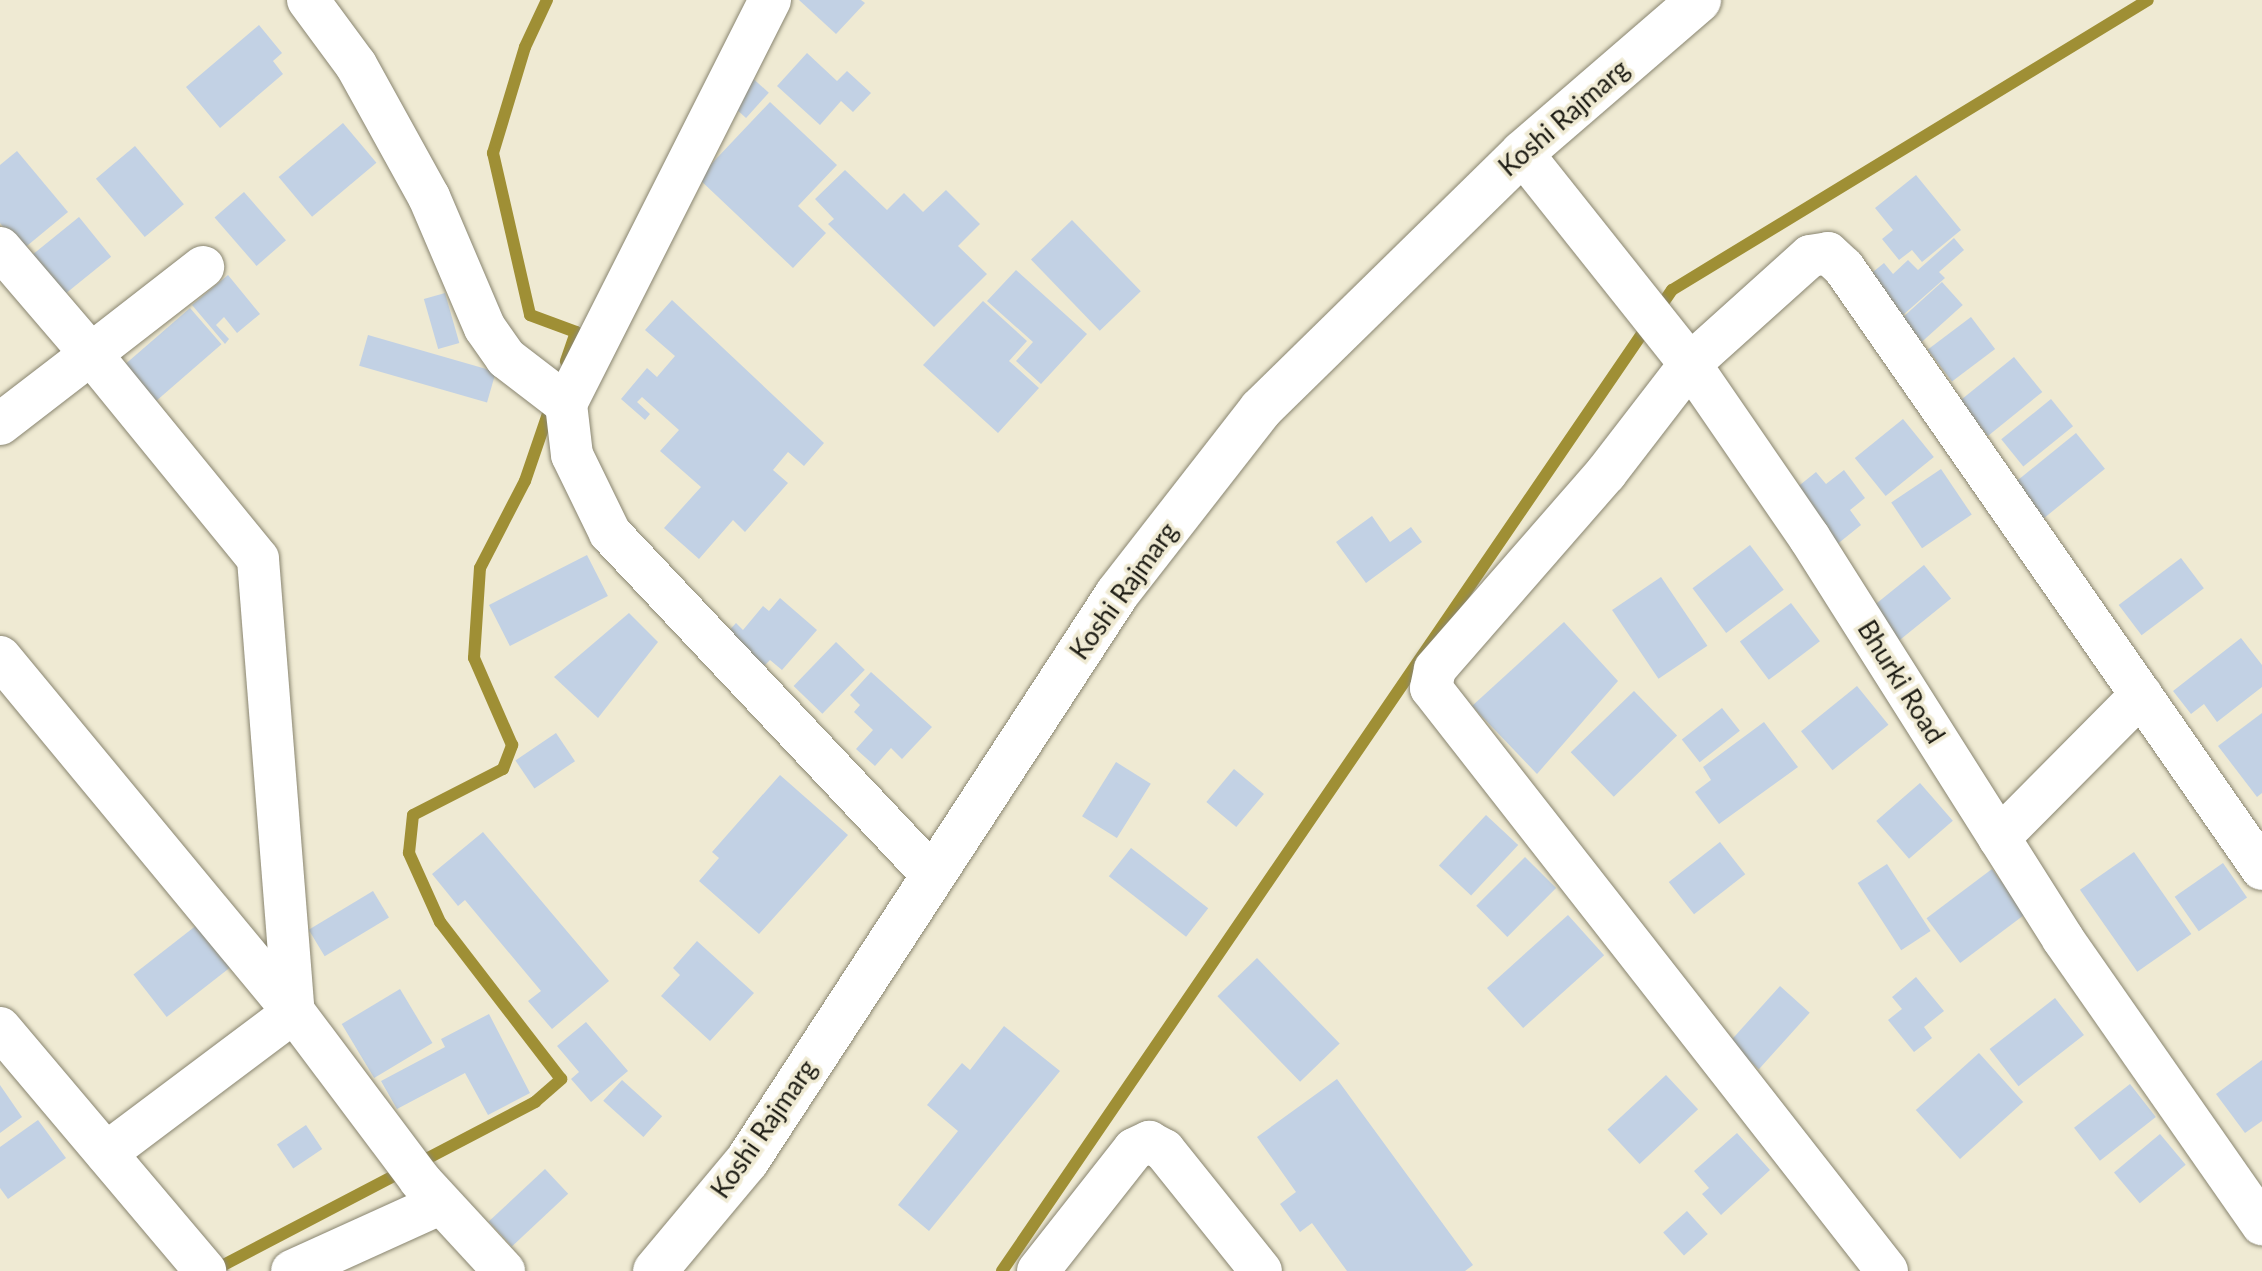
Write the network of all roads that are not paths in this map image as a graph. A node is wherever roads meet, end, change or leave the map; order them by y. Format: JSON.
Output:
{"nodes":[{"id":1,"x":308,"y":0,"type":"edge"},
{"id":2,"x":770,"y":0,"type":"edge"},
{"id":3,"x":1699,"y":0,"type":"edge"},
{"id":4,"x":1522,"y":153,"type":"junction"},
{"id":5,"x":0,"y":248,"type":"edge"},
{"id":6,"x":203,"y":267,"type":"dead end"},
{"id":7,"x":1682,"y":352,"type":"junction"},
{"id":8,"x":91,"y":354,"type":"junction"},
{"id":9,"x":553,"y":391,"type":"junction"},
{"id":10,"x":0,"y":424,"type":"edge"},
{"id":11,"x":0,"y":657,"type":"edge"},
{"id":12,"x":2141,"y":695,"type":"junction"},
{"id":13,"x":1999,"y":838,"type":"junction"},
{"id":14,"x":2262,"y":869,"type":"edge"},
{"id":15,"x":933,"y":876,"type":"junction"},
{"id":16,"x":294,"y":1012,"type":"junction"},
{"id":17,"x":0,"y":1028,"type":"edge"},
{"id":18,"x":106,"y":1153,"type":"junction"},
{"id":19,"x":419,"y":1178,"type":"junction"},
{"id":20,"x":2262,"y":1224,"type":"edge"},
{"id":21,"x":200,"y":1265,"type":"edge"},
{"id":22,"x":292,"y":1271,"type":"edge"},
{"id":23,"x":504,"y":1271,"type":"edge"},
{"id":24,"x":655,"y":1271,"type":"edge"},
{"id":25,"x":1038,"y":1271,"type":"edge"},
{"id":26,"x":1261,"y":1271,"type":"edge"},
{"id":27,"x":1887,"y":1271,"type":"edge"}],
"edges":[{"from":1,"to":9,"type":"street"},
{"from":2,"to":9,"type":"street"},
{"from":3,"to":4,"type":"main road","name":"Koshi Rajmarg"},
{"from":4,"to":7,"type":"street","name":"Bhurki Road"},
{"from":4,"to":15,"type":"main road","name":"Koshi Rajmarg"},
{"from":5,"to":8,"type":"street"},
{"from":6,"to":8,"type":"street"},
{"from":7,"to":12,"type":"street"},
{"from":7,"to":13,"type":"street","name":"Bhurki Road"},
{"from":7,"to":27,"type":"street"},
{"from":8,"to":10,"type":"street"},
{"from":8,"to":16,"type":"street"},
{"from":9,"to":15,"type":"street"},
{"from":11,"to":16,"type":"street"},
{"from":12,"to":13,"type":"street"},
{"from":12,"to":14,"type":"street"},
{"from":13,"to":20,"type":"street","name":"Bhurki Road"},
{"from":15,"to":24,"type":"main road","name":"Koshi Rajmarg"},
{"from":16,"to":18,"type":"street"},
{"from":16,"to":19,"type":"street"},
{"from":17,"to":18,"type":"street"},
{"from":18,"to":21,"type":"street"},
{"from":19,"to":22,"type":"street"},
{"from":19,"to":23,"type":"street"},
{"from":25,"to":26,"type":"street"}]}
